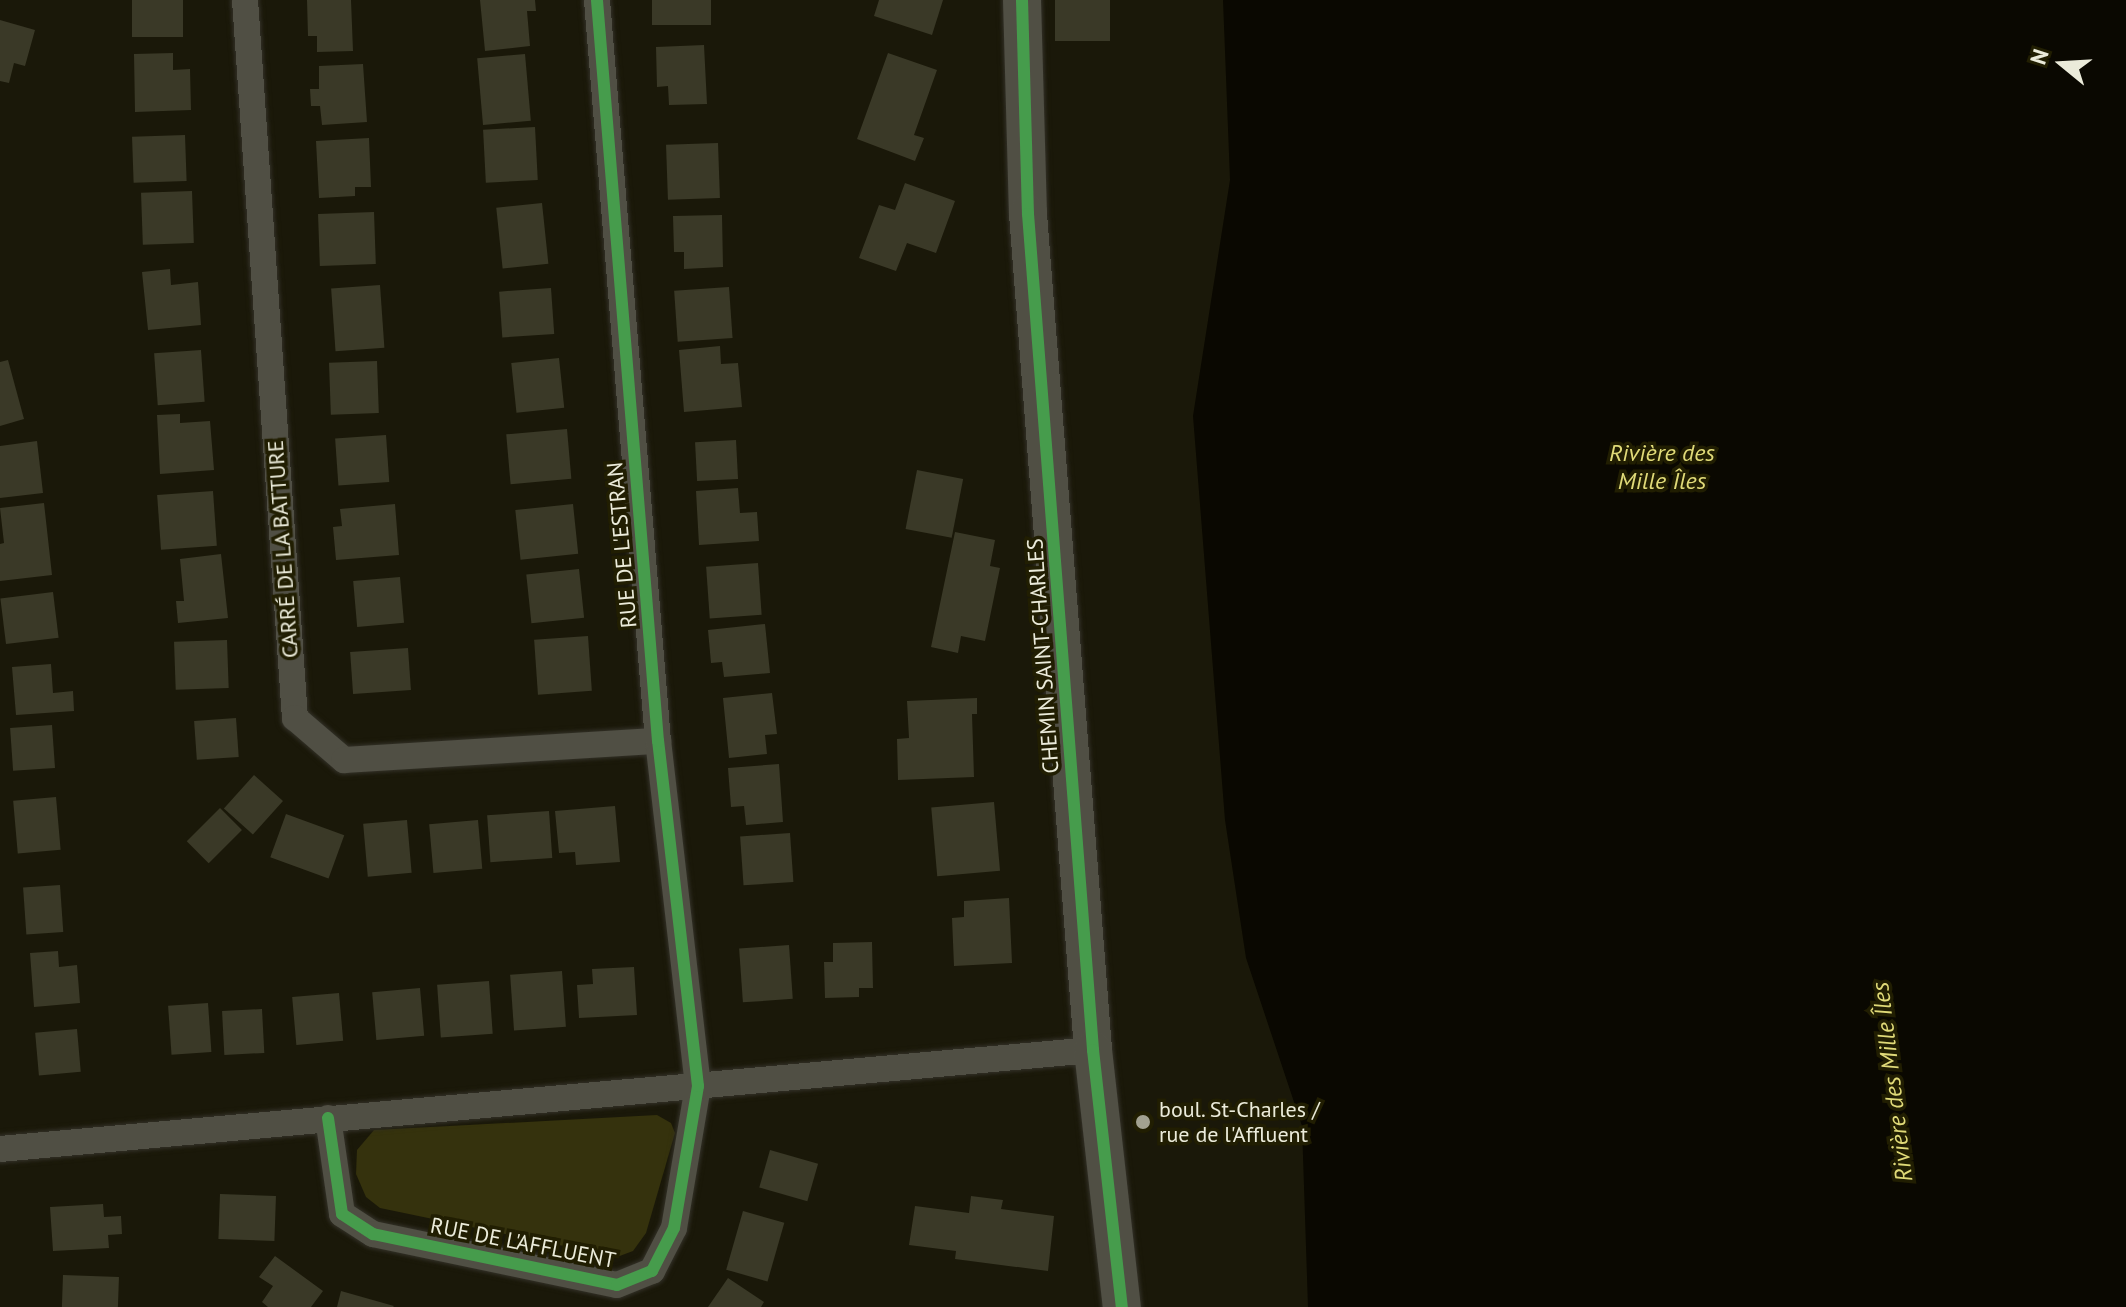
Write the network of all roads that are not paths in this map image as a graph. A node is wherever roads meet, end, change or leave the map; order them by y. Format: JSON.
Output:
{"nodes":[{"id":1,"x":245,"y":0,"type":"edge"},
{"id":2,"x":597,"y":0,"type":"edge"},
{"id":3,"x":1022,"y":0,"type":"edge"},
{"id":4,"x":658,"y":741,"type":"junction"},
{"id":5,"x":1093,"y":1050,"type":"junction"},
{"id":6,"x":698,"y":1086,"type":"junction"},
{"id":7,"x":328,"y":1118,"type":"junction"},
{"id":8,"x":0,"y":1149,"type":"edge"},
{"id":9,"x":1122,"y":1307,"type":"edge"}],
"edges":[{"from":1,"to":4,"type":"street","name":"CARRÉ DE LA BATTURE"},
{"from":2,"to":4,"type":"street","name":"RUE DE L'ESTRAN"},
{"from":3,"to":5,"type":"main road","name":"CHEMIN SAINT-CHARLES"},
{"from":4,"to":6,"type":"street","name":"RUE DE L'ESTRAN"},
{"from":5,"to":6,"type":"street"},
{"from":5,"to":9,"type":"main road","name":"CHEMIN SAINT-CHARLES"},
{"from":6,"to":7,"type":"street"},
{"from":6,"to":7,"type":"street","name":"RUE DE L'AFFLUENT"},
{"from":7,"to":8,"type":"street"}]}
